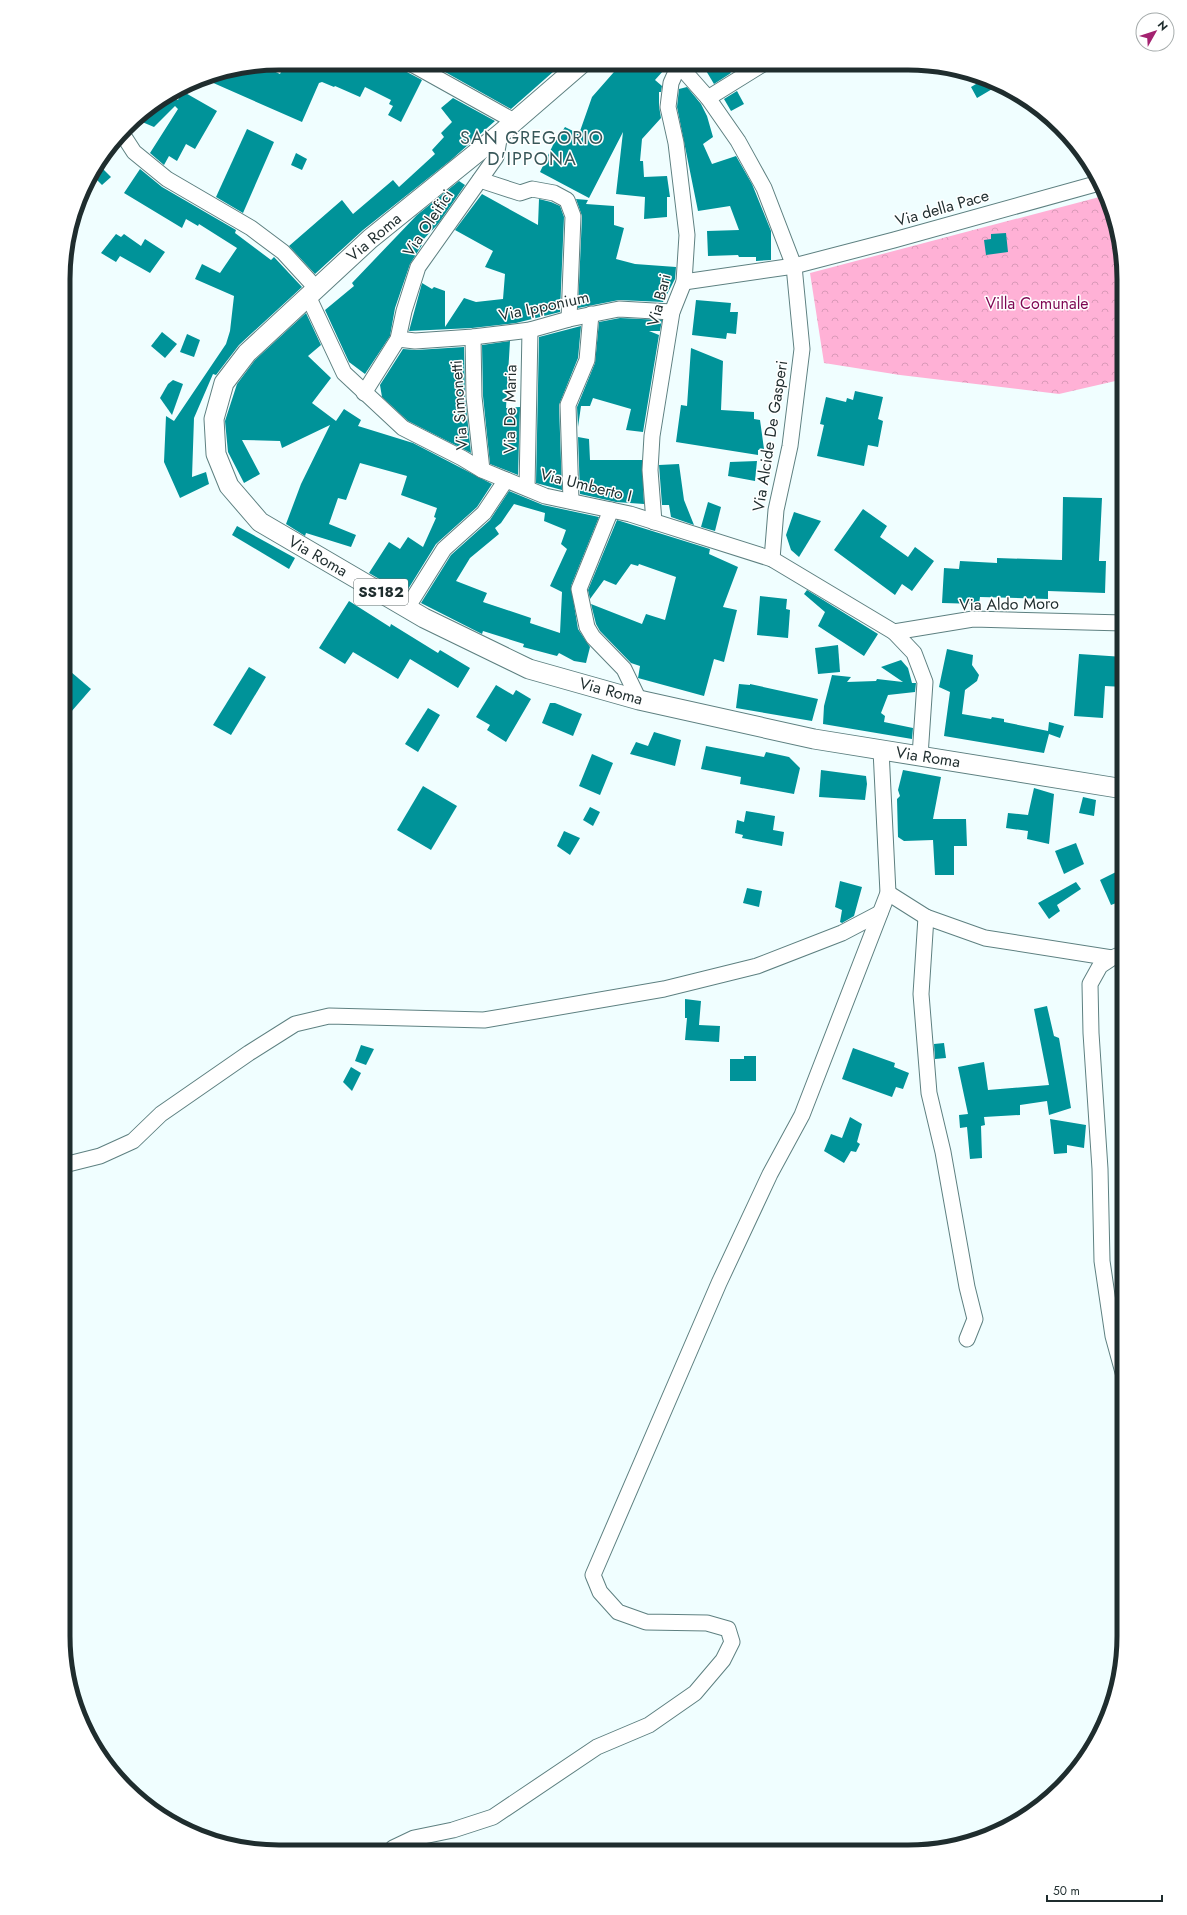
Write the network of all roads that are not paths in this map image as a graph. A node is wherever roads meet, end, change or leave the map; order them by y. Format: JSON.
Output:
{"nodes":[{"id":1,"x":423,"y":70,"type":"edge"},
{"id":2,"x":574,"y":70,"type":"edge"},
{"id":3,"x":676,"y":70,"type":"edge"},
{"id":4,"x":683,"y":70,"type":"edge"},
{"id":5,"x":753,"y":70,"type":"edge"},
{"id":6,"x":708,"y":98,"type":"junction"},
{"id":7,"x":514,"y":121,"type":"junction"},
{"id":8,"x":500,"y":134,"type":"junction"},
{"id":9,"x":125,"y":138,"type":"edge"},
{"id":10,"x":480,"y":180,"type":"junction"},
{"id":11,"x":1093,"y":184,"type":"edge"},
{"id":12,"x":794,"y":266,"type":"junction"},
{"id":13,"x":684,"y":282,"type":"junction"},
{"id":14,"x":312,"y":292,"type":"junction"},
{"id":15,"x":672,"y":312,"type":"junction"},
{"id":16,"x":591,"y":314,"type":"junction"},
{"id":17,"x":569,"y":319,"type":"junction"},
{"id":18,"x":530,"y":330,"type":"junction"},
{"id":19,"x":473,"y":337,"type":"junction"},
{"id":20,"x":398,"y":339,"type":"junction"},
{"id":21,"x":364,"y":393,"type":"junction"},
{"id":22,"x":482,"y":470,"type":"junction"},
{"id":23,"x":506,"y":480,"type":"junction"},
{"id":24,"x":527,"y":488,"type":"junction"},
{"id":25,"x":571,"y":501,"type":"junction"},
{"id":26,"x":611,"y":510,"type":"junction"},
{"id":27,"x":654,"y":522,"type":"junction"},
{"id":28,"x":772,"y":559,"type":"junction"},
{"id":29,"x":407,"y":608,"type":"junction"},
{"id":30,"x":1117,"y":623,"type":"edge"},
{"id":31,"x":894,"y":632,"type":"junction"},
{"id":32,"x":639,"y":700,"type":"junction"},
{"id":33,"x":881,"y":750,"type":"junction"},
{"id":34,"x":920,"y":756,"type":"junction"},
{"id":35,"x":1117,"y":788,"type":"edge"},
{"id":36,"x":888,"y":893,"type":"junction"},
{"id":37,"x":880,"y":913,"type":"junction"},
{"id":38,"x":926,"y":917,"type":"junction"},
{"id":39,"x":1117,"y":955,"type":"edge"},
{"id":40,"x":1117,"y":956,"type":"edge"},
{"id":41,"x":70,"y":1164,"type":"edge"},
{"id":42,"x":967,"y":1339,"type":"dead end"},
{"id":43,"x":1117,"y":1351,"type":"edge"},
{"id":44,"x":399,"y":1845,"type":"edge"}],
"edges":[{"from":1,"to":7,"type":"street"},
{"from":2,"to":7,"type":"main road","name":"Via Roma","number":"SS182"},
{"from":3,"to":13,"type":"street","name":"Via Bari"},
{"from":4,"to":6,"type":"street","name":"Via Alcide De Gasperi"},
{"from":5,"to":6,"type":"street"},
{"from":6,"to":12,"type":"street","name":"Via Alcide De Gasperi"},
{"from":7,"to":8,"type":"main road","name":"Via Roma","number":"SS182"},
{"from":8,"to":10,"type":"street","name":"Via Oleifici"},
{"from":8,"to":14,"type":"main road","name":"Via Roma","number":"SS182"},
{"from":9,"to":14,"type":"street","name":"Via Umberto I"},
{"from":10,"to":17,"type":"street"},
{"from":10,"to":20,"type":"street","name":"Via Oleifici"},
{"from":11,"to":12,"type":"street","name":"Via della Pace"},
{"from":12,"to":13,"type":"street","name":"Via della Pace"},
{"from":12,"to":28,"type":"street","name":"Via Alcide De Gasperi"},
{"from":13,"to":15,"type":"street","name":"Via Bari"},
{"from":14,"to":21,"type":"street","name":"Via Umberto I"},
{"from":14,"to":29,"type":"main road","name":"Via Roma","number":"SS182"},
{"from":15,"to":16,"type":"street","name":"Via Ipponium"},
{"from":15,"to":27,"type":"street","name":"Via Bari"},
{"from":16,"to":17,"type":"street","name":"Via Ipponium"},
{"from":16,"to":25,"type":"street"},
{"from":17,"to":18,"type":"street","name":"Via Ipponium"},
{"from":18,"to":19,"type":"street","name":"Via Ipponium"},
{"from":18,"to":24,"type":"street","name":"Via De Maria"},
{"from":19,"to":20,"type":"street","name":"Via Ipponium"},
{"from":19,"to":22,"type":"street","name":"Via Simonetti"},
{"from":20,"to":21,"type":"street"},
{"from":21,"to":22,"type":"street","name":"Via Umberto I"},
{"from":22,"to":23,"type":"street","name":"Via Umberto I"},
{"from":23,"to":24,"type":"street","name":"Via Umberto I"},
{"from":23,"to":29,"type":"street"},
{"from":24,"to":25,"type":"street","name":"Via Umberto I"},
{"from":25,"to":26,"type":"street","name":"Via Umberto I"},
{"from":26,"to":27,"type":"street","name":"Via Umberto I"},
{"from":26,"to":32,"type":"street"},
{"from":27,"to":28,"type":"street","name":"Via Umberto I"},
{"from":28,"to":31,"type":"street"},
{"from":29,"to":32,"type":"main road","name":"Via Roma","number":"SS182"},
{"from":30,"to":31,"type":"street","name":"Via Aldo Moro"},
{"from":31,"to":34,"type":"street"},
{"from":32,"to":33,"type":"main road","name":"Via Roma","number":"SS182"},
{"from":33,"to":34,"type":"main road","name":"Via Roma","number":"SS182"},
{"from":33,"to":36,"type":"street"},
{"from":34,"to":35,"type":"main road","name":"Via Roma","number":"SS182"},
{"from":36,"to":37,"type":"street"},
{"from":36,"to":38,"type":"street"},
{"from":37,"to":41,"type":"street"},
{"from":37,"to":44,"type":"street"},
{"from":38,"to":39,"type":"street"},
{"from":38,"to":42,"type":"street"},
{"from":40,"to":43,"type":"street"}]}
